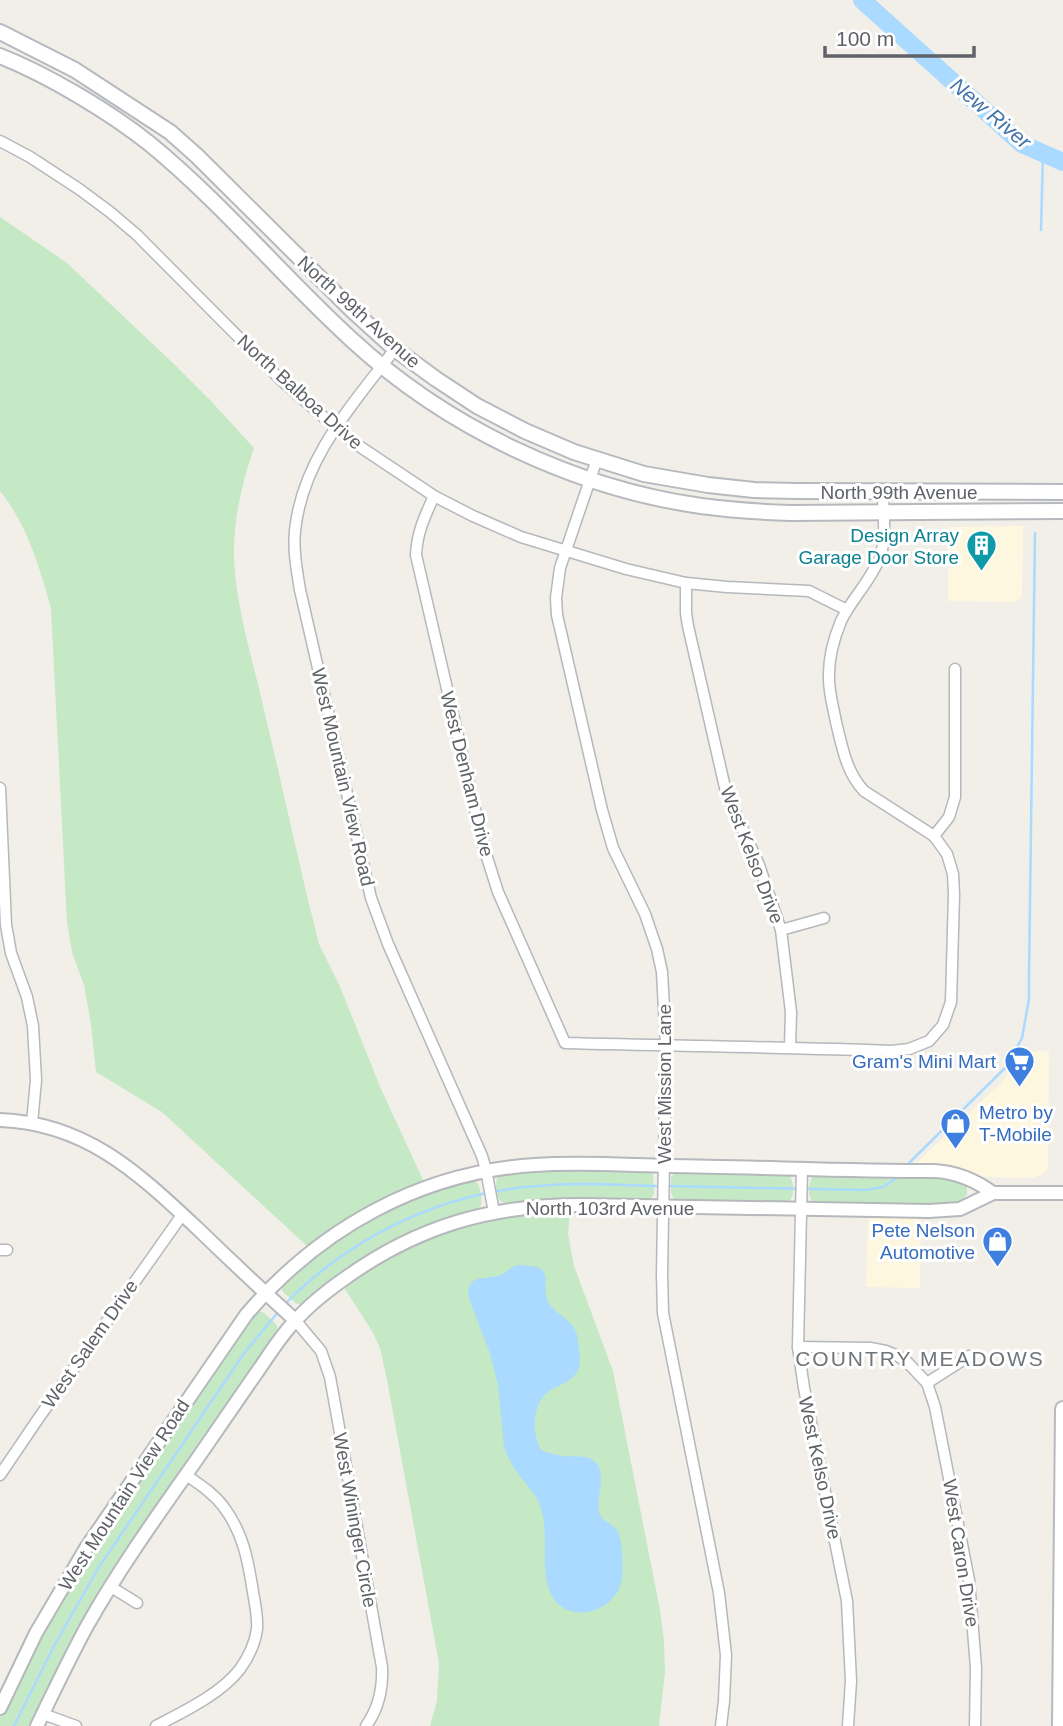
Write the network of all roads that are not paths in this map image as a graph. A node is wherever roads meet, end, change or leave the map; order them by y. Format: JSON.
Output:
{"nodes":[{"id":1,"x":0,"y":32,"type":"edge"},
{"id":2,"x":0,"y":56,"type":"edge"},
{"id":3,"x":0,"y":141,"type":"edge"},
{"id":4,"x":197,"y":156,"type":"junction"},
{"id":5,"x":182,"y":173,"type":"junction"},
{"id":6,"x":395,"y":349,"type":"junction"},
{"id":7,"x":381,"y":366,"type":"junction"},
{"id":8,"x":335,"y":427,"type":"junction"},
{"id":9,"x":597,"y":459,"type":"junction"},
{"id":10,"x":590,"y":478,"type":"junction"},
{"id":11,"x":883,"y":492,"type":"junction"},
{"id":12,"x":1063,"y":492,"type":"edge"},
{"id":13,"x":434,"y":496,"type":"junction"},
{"id":14,"x":1063,"y":511,"type":"edge"},
{"id":15,"x":883,"y":513,"type":"junction"},
{"id":16,"x":565,"y":552,"type":"junction"},
{"id":17,"x":687,"y":583,"type":"junction"},
{"id":18,"x":846,"y":610,"type":"junction"},
{"id":19,"x":955,"y":669,"type":"dead end"},
{"id":20,"x":0,"y":788,"type":"edge"},
{"id":21,"x":934,"y":836,"type":"junction"},
{"id":22,"x":824,"y":918,"type":"dead end"},
{"id":23,"x":3,"y":925,"type":"edge"},
{"id":24,"x":781,"y":930,"type":"junction"},
{"id":25,"x":666,"y":1046,"type":"junction"},
{"id":26,"x":790,"y":1047,"type":"junction"},
{"id":27,"x":0,"y":1120,"type":"edge"},
{"id":28,"x":32,"y":1122,"type":"junction"},
{"id":29,"x":664,"y":1166,"type":"junction"},
{"id":30,"x":802,"y":1168,"type":"junction"},
{"id":31,"x":486,"y":1170,"type":"junction"},
{"id":32,"x":992,"y":1193,"type":"junction"},
{"id":33,"x":1063,"y":1193,"type":"edge"},
{"id":34,"x":663,"y":1207,"type":"junction"},
{"id":35,"x":802,"y":1209,"type":"junction"},
{"id":36,"x":494,"y":1212,"type":"junction"},
{"id":37,"x":182,"y":1214,"type":"junction"},
{"id":38,"x":265,"y":1293,"type":"junction"},
{"id":39,"x":295,"y":1320,"type":"junction"},
{"id":40,"x":798,"y":1347,"type":"junction"},
{"id":41,"x":969,"y":1356,"type":"dead end"},
{"id":42,"x":927,"y":1383,"type":"junction"},
{"id":43,"x":1063,"y":1409,"type":"edge"},
{"id":44,"x":0,"y":1475,"type":"edge"},
{"id":45,"x":186,"y":1475,"type":"junction"},
{"id":46,"x":111,"y":1587,"type":"junction"},
{"id":47,"x":1062,"y":1601,"type":"edge"},
{"id":48,"x":137,"y":1603,"type":"dead end"},
{"id":49,"x":0,"y":1708,"type":"edge"},
{"id":50,"x":40,"y":1720,"type":"edge"},
{"id":51,"x":76,"y":1726,"type":"edge"},
{"id":52,"x":156,"y":1726,"type":"edge"},
{"id":53,"x":366,"y":1726,"type":"edge"},
{"id":54,"x":721,"y":1726,"type":"edge"},
{"id":55,"x":848,"y":1726,"type":"edge"},
{"id":56,"x":975,"y":1726,"type":"edge"},
{"id":57,"x":1060,"y":1726,"type":"edge"}],
"edges":[{"from":1,"to":4,"type":"main road","name":"North 99th Avenue"},
{"from":2,"to":5,"type":"main road","name":"North 99th Avenue"},
{"from":3,"to":8,"type":"street","name":"North Balboa Drive"},
{"from":4,"to":5,"type":"main road"},
{"from":4,"to":6,"type":"main road","name":"North 99th Avenue"},
{"from":5,"to":7,"type":"main road","name":"North 99th Avenue"},
{"from":6,"to":7,"type":"street","name":"West Mountain View Road"},
{"from":6,"to":9,"type":"main road","name":"North 99th Avenue"},
{"from":7,"to":8,"type":"street","name":"West Mountain View Road"},
{"from":7,"to":10,"type":"main road","name":"North 99th Avenue"},
{"from":8,"to":13,"type":"street","name":"North Balboa Drive"},
{"from":8,"to":31,"type":"street","name":"West Mountain View Road"},
{"from":9,"to":10,"type":"street","name":"West Mission Lane"},
{"from":9,"to":11,"type":"main road","name":"North 99th Avenue"},
{"from":10,"to":15,"type":"main road","name":"North 99th Avenue"},
{"from":10,"to":16,"type":"street","name":"West Mission Lane"},
{"from":11,"to":12,"type":"main road","name":"North 99th Avenue"},
{"from":11,"to":15,"type":"street"},
{"from":13,"to":16,"type":"street","name":"North Balboa Drive"},
{"from":13,"to":25,"type":"street","name":"West Denham Drive"},
{"from":14,"to":15,"type":"main road","name":"North 99th Avenue"},
{"from":15,"to":18,"type":"street"},
{"from":16,"to":17,"type":"street","name":"North Balboa Drive"},
{"from":16,"to":25,"type":"street","name":"West Mission Lane"},
{"from":17,"to":18,"type":"street","name":"North Balboa Drive"},
{"from":17,"to":24,"type":"street","name":"West Kelso Drive"},
{"from":18,"to":21,"type":"street"},
{"from":19,"to":21,"type":"street"},
{"from":20,"to":23,"type":"street"},
{"from":21,"to":26,"type":"street"},
{"from":22,"to":24,"type":"street"},
{"from":23,"to":28,"type":"street"},
{"from":24,"to":26,"type":"street","name":"West Kelso Drive"},
{"from":25,"to":26,"type":"street"},
{"from":25,"to":29,"type":"street","name":"West Mission Lane"},
{"from":27,"to":28,"type":"street"},
{"from":28,"to":37,"type":"street"},
{"from":29,"to":30,"type":"street","name":"North 103rd Avenue"},
{"from":29,"to":31,"type":"street","name":"North 103rd Avenue"},
{"from":29,"to":34,"type":"street","name":"West Mission Lane"},
{"from":30,"to":32,"type":"street","name":"North 103rd Avenue"},
{"from":30,"to":35,"type":"street","name":"West Kelso Drive"},
{"from":31,"to":36,"type":"street","name":"West Mountain View Road"},
{"from":31,"to":38,"type":"street","name":"North 103rd Avenue"},
{"from":32,"to":33,"type":"street","name":"North 103rd Avenue"},
{"from":32,"to":35,"type":"street","name":"North 103rd Avenue"},
{"from":34,"to":35,"type":"street","name":"North 103rd Avenue"},
{"from":34,"to":36,"type":"street","name":"North 103rd Avenue"},
{"from":34,"to":54,"type":"street","name":"West Mission Lane"},
{"from":35,"to":40,"type":"street","name":"West Kelso Drive"},
{"from":36,"to":39,"type":"street","name":"North 103rd Avenue"},
{"from":37,"to":38,"type":"street"},
{"from":37,"to":44,"type":"street","name":"West Salem Drive"},
{"from":38,"to":39,"type":"street"},
{"from":38,"to":49,"type":"street","name":"West Mountain View Road"},
{"from":39,"to":45,"type":"street","name":"West Mountain View Road"},
{"from":39,"to":53,"type":"street","name":"West Wininger Circle"},
{"from":40,"to":42,"type":"street"},
{"from":40,"to":55,"type":"street","name":"West Kelso Drive"},
{"from":41,"to":42,"type":"street"},
{"from":42,"to":56,"type":"street","name":"West Caron Drive"},
{"from":43,"to":47,"type":"main road"},
{"from":45,"to":46,"type":"street","name":"West Mountain View Road"},
{"from":45,"to":52,"type":"street"},
{"from":46,"to":48,"type":"street","name":"West Mountain View Road"},
{"from":46,"to":50,"type":"street","name":"West Mountain View Road"},
{"from":47,"to":57,"type":"main road"},
{"from":50,"to":51,"type":"street"}]}
